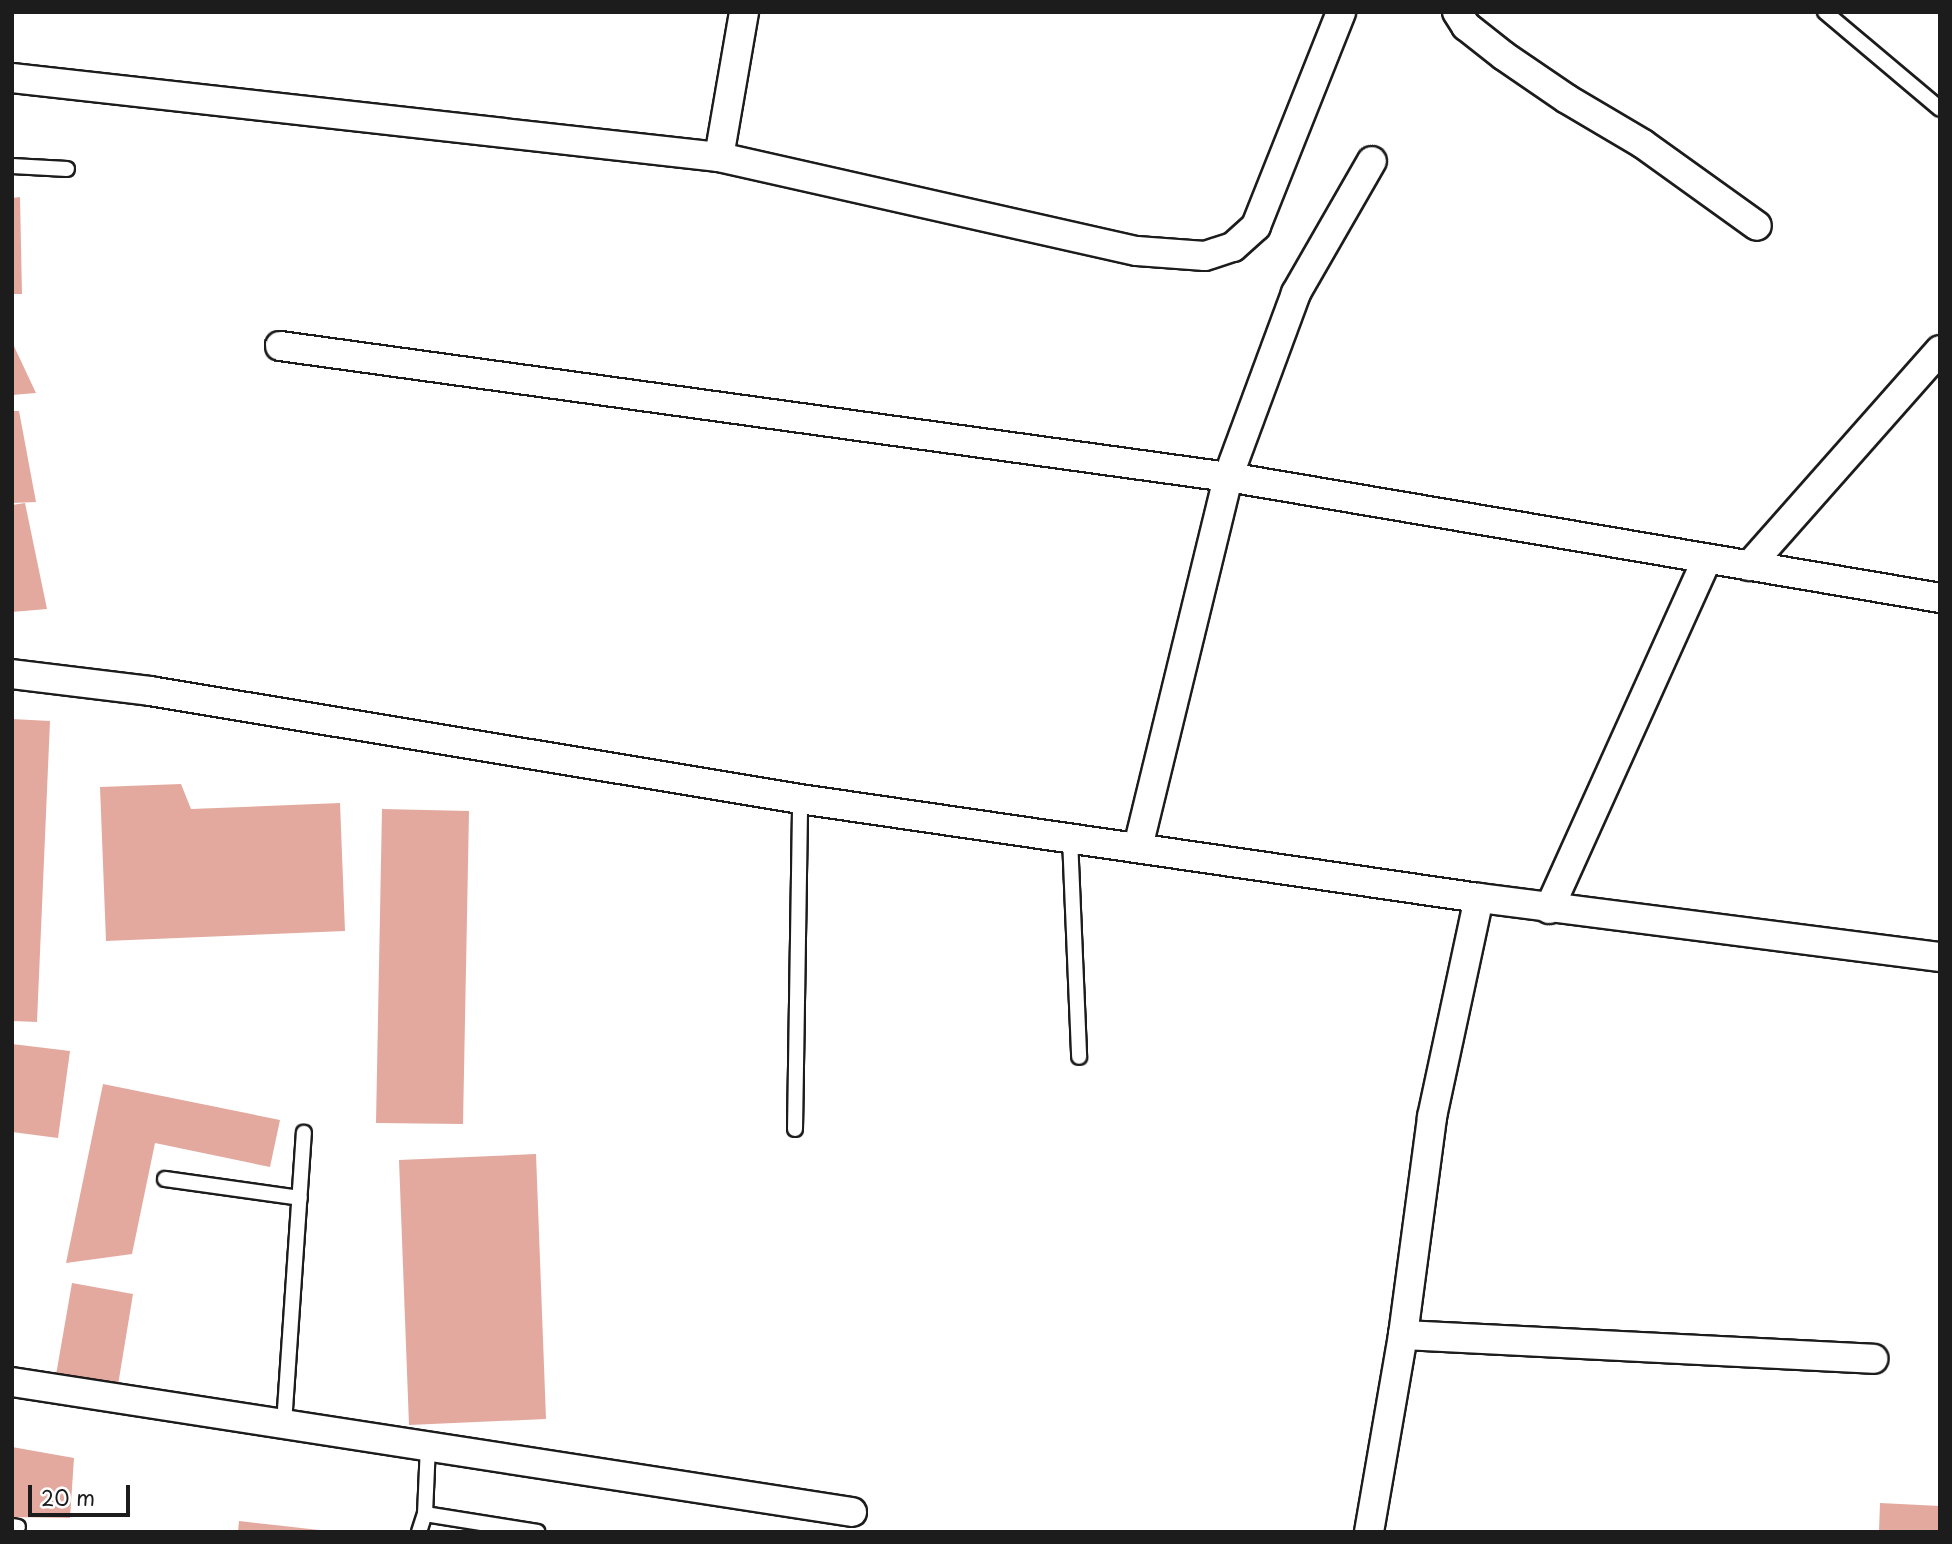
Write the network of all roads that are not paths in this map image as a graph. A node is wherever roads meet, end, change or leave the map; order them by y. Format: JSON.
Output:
{"nodes":[{"id":1,"x":744,"y":12,"type":"edge"},
{"id":2,"x":1341,"y":12,"type":"edge"},
{"id":3,"x":1457,"y":12,"type":"edge"},
{"id":4,"x":1825,"y":12,"type":"edge"},
{"id":5,"x":12,"y":78,"type":"edge"},
{"id":6,"x":1940,"y":109,"type":"edge"},
{"id":7,"x":719,"y":157,"type":"junction"},
{"id":8,"x":1372,"y":161,"type":"dead end"},
{"id":9,"x":12,"y":166,"type":"edge"},
{"id":10,"x":67,"y":169,"type":"dead end"},
{"id":11,"x":1757,"y":226,"type":"dead end"},
{"id":12,"x":280,"y":346,"type":"dead end"},
{"id":13,"x":1940,"y":350,"type":"edge"},
{"id":14,"x":1228,"y":477,"type":"junction"},
{"id":15,"x":1707,"y":559,"type":"junction"},
{"id":16,"x":1749,"y":566,"type":"junction"},
{"id":17,"x":1940,"y":598,"type":"edge"},
{"id":18,"x":12,"y":674,"type":"edge"},
{"id":19,"x":800,"y":799,"type":"junction"},
{"id":20,"x":1070,"y":838,"type":"junction"},
{"id":21,"x":1138,"y":848,"type":"junction"},
{"id":22,"x":1479,"y":898,"type":"junction"},
{"id":23,"x":1549,"y":909,"type":"junction"},
{"id":24,"x":1940,"y":957,"type":"edge"},
{"id":25,"x":1079,"y":1057,"type":"dead end"},
{"id":26,"x":795,"y":1129,"type":"dead end"},
{"id":27,"x":304,"y":1133,"type":"dead end"},
{"id":28,"x":165,"y":1179,"type":"dead end"},
{"id":29,"x":300,"y":1198,"type":"junction"},
{"id":30,"x":1403,"y":1335,"type":"junction"},
{"id":31,"x":1873,"y":1359,"type":"dead end"},
{"id":32,"x":12,"y":1382,"type":"edge"},
{"id":33,"x":284,"y":1424,"type":"junction"},
{"id":34,"x":428,"y":1446,"type":"junction"},
{"id":35,"x":852,"y":1512,"type":"dead end"},
{"id":36,"x":425,"y":1514,"type":"junction"},
{"id":37,"x":419,"y":1532,"type":"edge"},
{"id":38,"x":538,"y":1532,"type":"edge"},
{"id":39,"x":1369,"y":1532,"type":"edge"}],
"edges":[{"from":1,"to":7,"type":"street"},
{"from":2,"to":7,"type":"street"},
{"from":3,"to":11,"type":"street"},
{"from":4,"to":6,"type":"lane"},
{"from":5,"to":7,"type":"street"},
{"from":8,"to":14,"type":"street"},
{"from":9,"to":10,"type":"lane"},
{"from":12,"to":14,"type":"street"},
{"from":13,"to":16,"type":"street"},
{"from":14,"to":15,"type":"street"},
{"from":14,"to":21,"type":"street"},
{"from":15,"to":16,"type":"street"},
{"from":15,"to":23,"type":"street"},
{"from":16,"to":17,"type":"street"},
{"from":18,"to":19,"type":"street"},
{"from":19,"to":20,"type":"street"},
{"from":19,"to":26,"type":"lane"},
{"from":20,"to":21,"type":"street"},
{"from":20,"to":25,"type":"lane"},
{"from":21,"to":22,"type":"street"},
{"from":22,"to":23,"type":"street"},
{"from":22,"to":30,"type":"street"},
{"from":23,"to":24,"type":"street"},
{"from":27,"to":29,"type":"lane"},
{"from":28,"to":29,"type":"lane"},
{"from":29,"to":33,"type":"lane"},
{"from":30,"to":31,"type":"street"},
{"from":30,"to":39,"type":"street"},
{"from":32,"to":33,"type":"street"},
{"from":33,"to":34,"type":"street"},
{"from":34,"to":35,"type":"street"},
{"from":34,"to":36,"type":"lane"},
{"from":36,"to":37,"type":"lane"},
{"from":36,"to":38,"type":"lane"}]}
